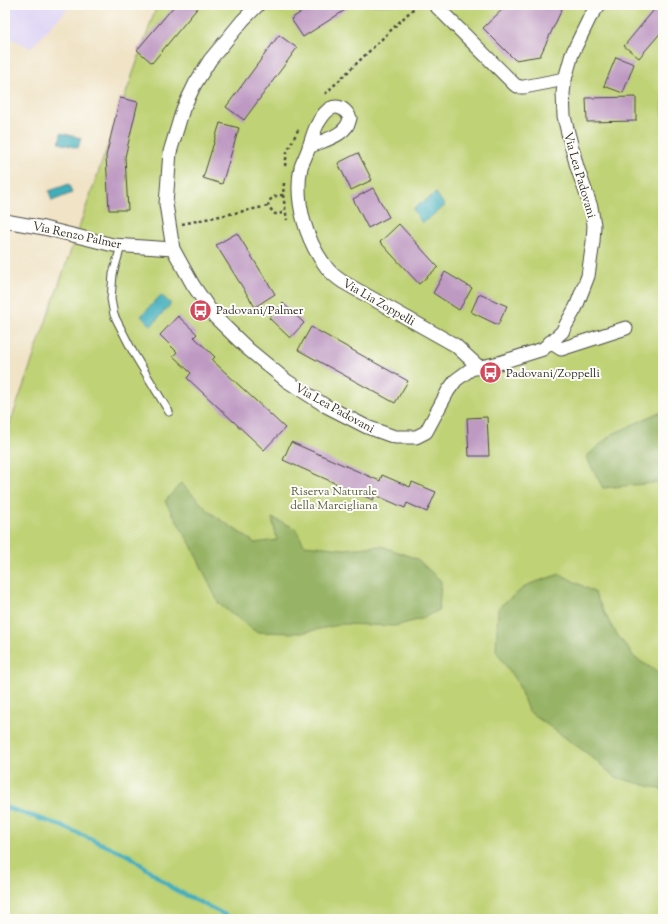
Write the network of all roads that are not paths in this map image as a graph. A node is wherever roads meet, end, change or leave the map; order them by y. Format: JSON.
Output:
{"nodes":[{"id":1,"x":258,"y":5,"type":"edge"},
{"id":2,"x":435,"y":5,"type":"edge"},
{"id":3,"x":599,"y":5,"type":"edge"},
{"id":4,"x":565,"y":79,"type":"junction"},
{"id":5,"x":309,"y":147,"type":"dead end"},
{"id":6,"x":5,"y":221,"type":"edge"},
{"id":7,"x":121,"y":246,"type":"junction"},
{"id":8,"x":173,"y":249,"type":"junction"},
{"id":9,"x":626,"y":328,"type":"dead end"},
{"id":10,"x":550,"y":342,"type":"junction"},
{"id":11,"x":479,"y":367,"type":"junction"},
{"id":12,"x":169,"y":412,"type":"dead end"}],
"edges":[{"from":1,"to":8,"type":"street","name":"Via Lea Padovani"},
{"from":2,"to":4,"type":"street"},
{"from":3,"to":4,"type":"street","name":"Via Lea Padovani"},
{"from":4,"to":10,"type":"street","name":"Via Lea Padovani"},
{"from":5,"to":11,"type":"street","name":"Via Lia Zoppelli"},
{"from":6,"to":7,"type":"street","name":"Via Renzo Palmer"},
{"from":7,"to":8,"type":"street","name":"Via Renzo Palmer"},
{"from":7,"to":12,"type":"lane"},
{"from":8,"to":11,"type":"street","name":"Via Lea Padovani"},
{"from":9,"to":10,"type":"street"},
{"from":10,"to":11,"type":"street","name":"Via Lea Padovani"}]}
